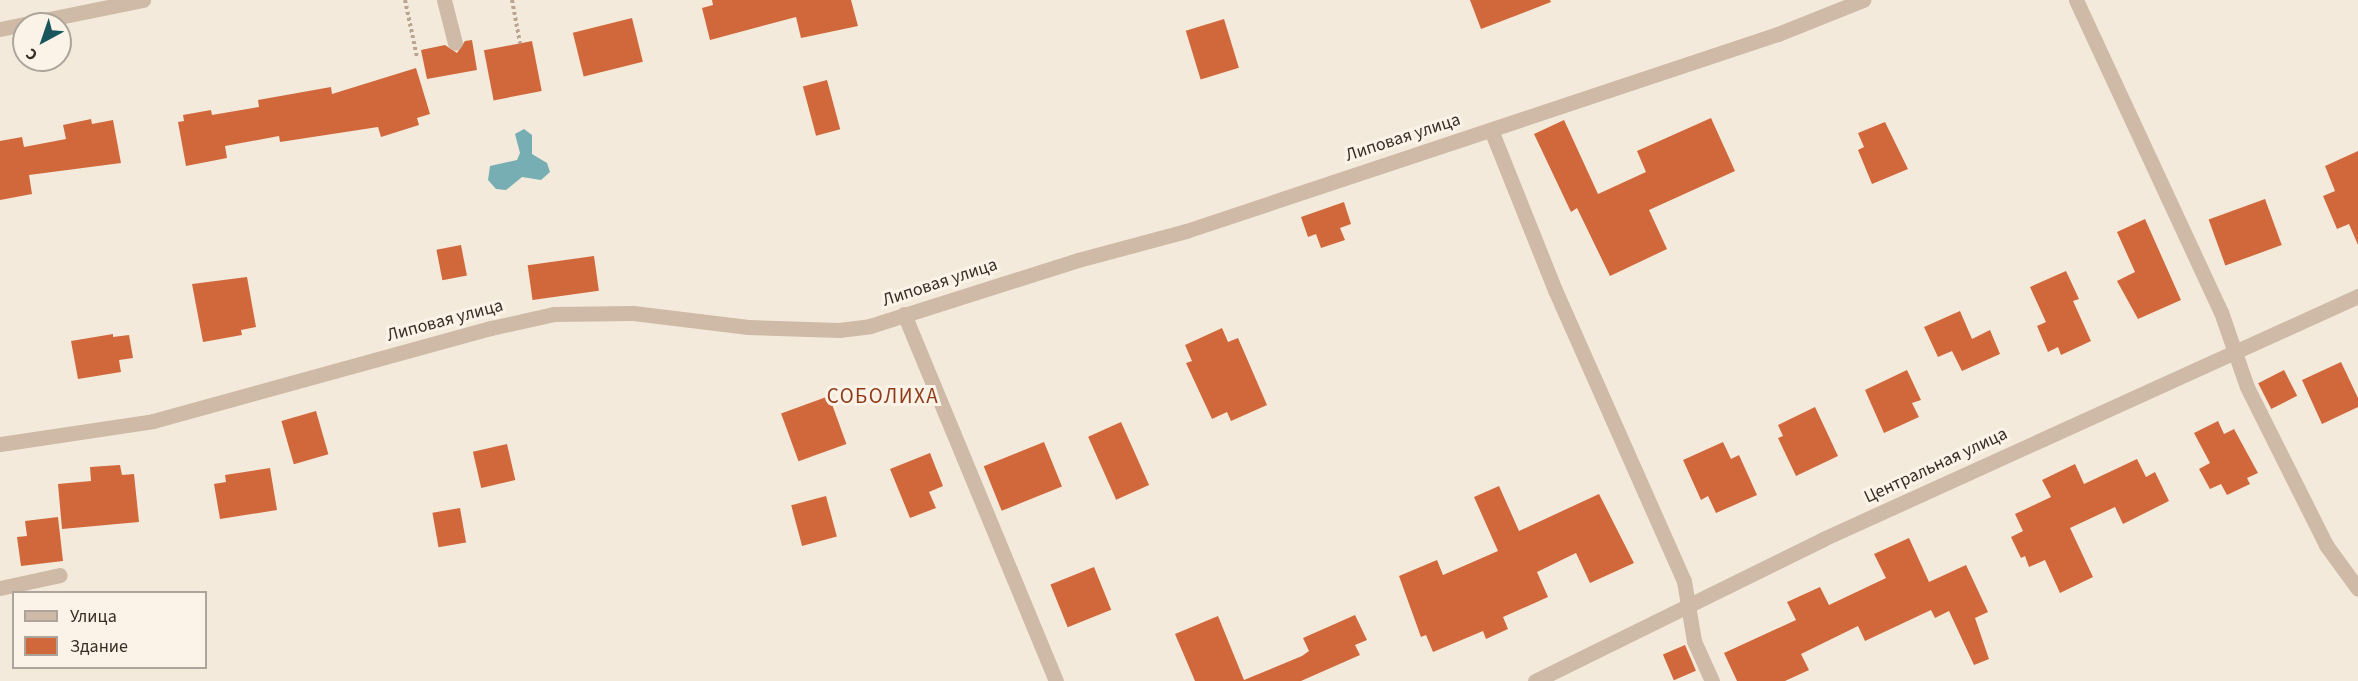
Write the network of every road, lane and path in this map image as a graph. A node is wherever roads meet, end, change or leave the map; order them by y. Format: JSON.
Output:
{"nodes":[{"id":1,"x":143,"y":0,"type":"edge"},
{"id":2,"x":405,"y":0,"type":"edge"},
{"id":3,"x":444,"y":0,"type":"edge"},
{"id":4,"x":512,"y":0,"type":"edge"},
{"id":5,"x":1863,"y":0,"type":"edge"},
{"id":6,"x":2076,"y":0,"type":"edge"},
{"id":7,"x":0,"y":29,"type":"edge"},
{"id":8,"x":455,"y":43,"type":"dead end"},
{"id":9,"x":520,"y":44,"type":"dead end"},
{"id":10,"x":417,"y":57,"type":"dead end"},
{"id":11,"x":1491,"y":130,"type":"junction"},
{"id":12,"x":2358,"y":296,"type":"edge"},
{"id":13,"x":904,"y":314,"type":"junction"},
{"id":14,"x":2235,"y":352,"type":"junction"},
{"id":15,"x":0,"y":444,"type":"edge"},
{"id":16,"x":60,"y":575,"type":"dead end"},
{"id":17,"x":0,"y":588,"type":"edge"},
{"id":18,"x":2358,"y":589,"type":"edge"},
{"id":19,"x":1688,"y":607,"type":"junction"},
{"id":20,"x":1056,"y":681,"type":"edge"},
{"id":21,"x":1535,"y":681,"type":"edge"},
{"id":22,"x":1712,"y":681,"type":"edge"}],
"edges":[{"from":1,"to":7,"type":"street"},
{"from":2,"to":10,"type":"path"},
{"from":3,"to":8,"type":"street"},
{"from":4,"to":9,"type":"path"},
{"from":5,"to":11,"type":"street","name":"Липовая улица"},
{"from":6,"to":14,"type":"street"},
{"from":11,"to":13,"type":"street","name":"Липовая улица"},
{"from":11,"to":19,"type":"street"},
{"from":12,"to":14,"type":"street","name":"Центральная улица"},
{"from":13,"to":15,"type":"street","name":"Липовая улица"},
{"from":13,"to":20,"type":"street"},
{"from":14,"to":18,"type":"street"},
{"from":14,"to":19,"type":"street","name":"Центральная улица"},
{"from":16,"to":17,"type":"street"},
{"from":19,"to":21,"type":"street","name":"Центральная улица"},
{"from":19,"to":22,"type":"street"}]}
